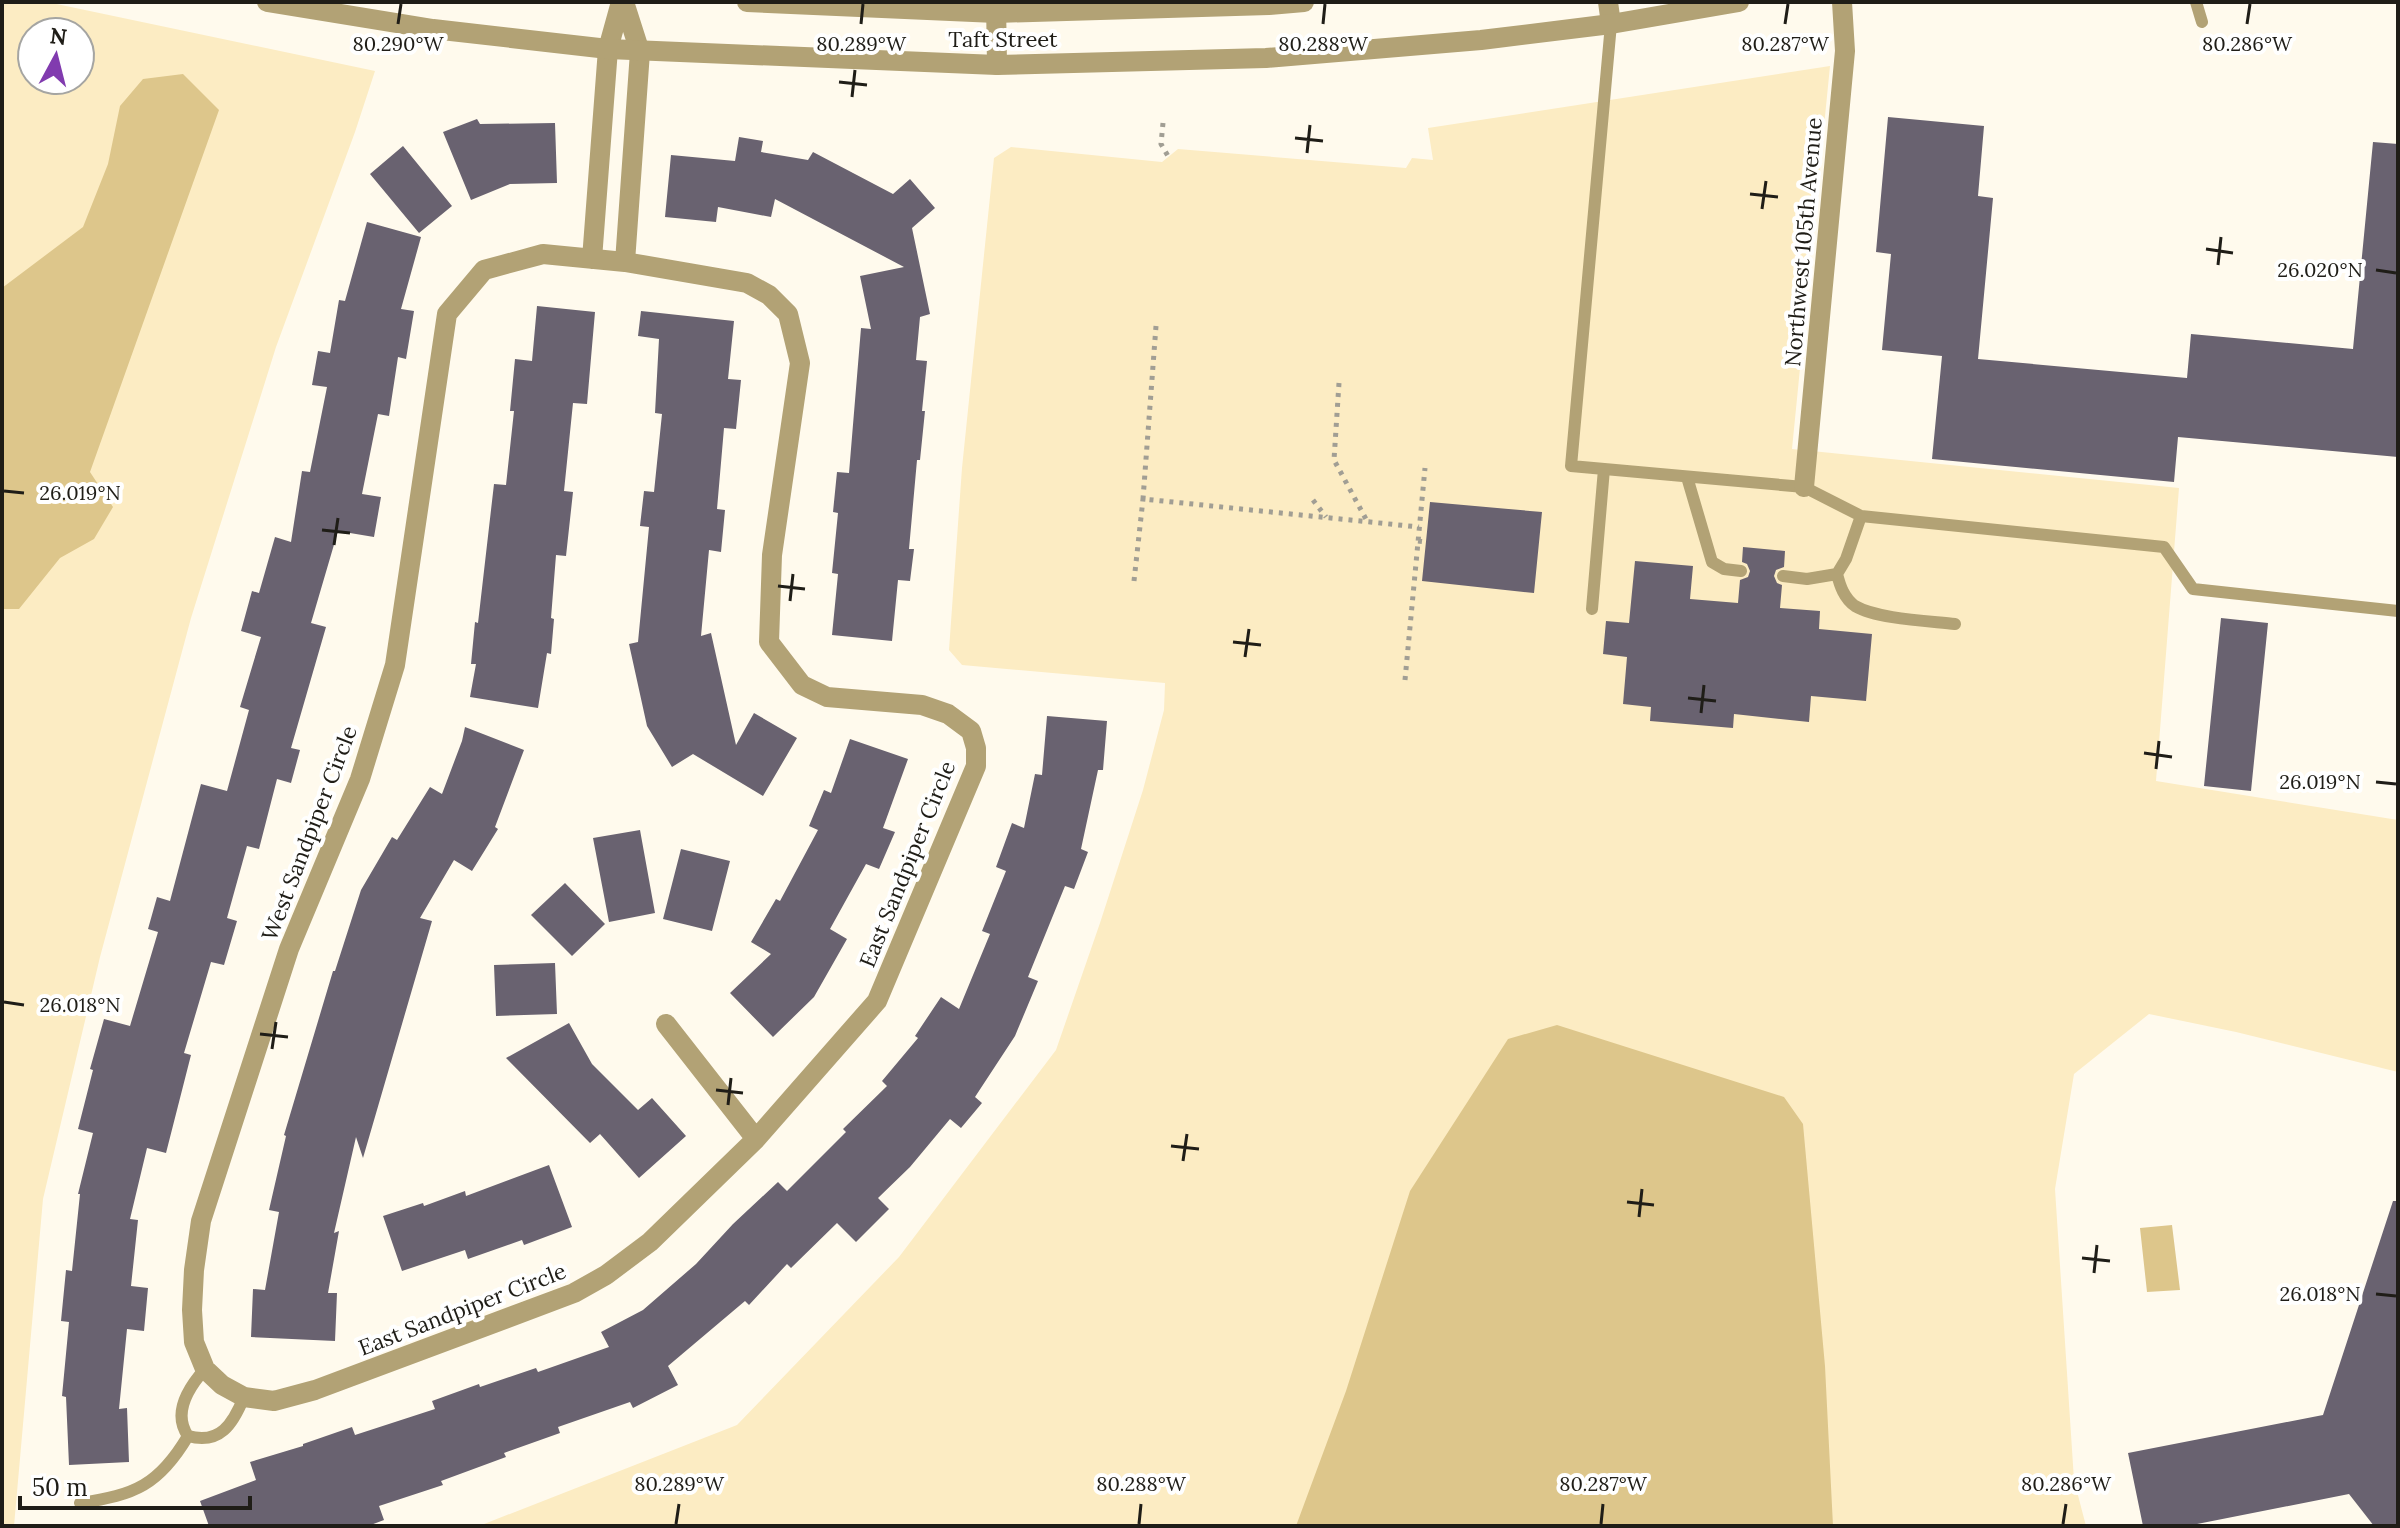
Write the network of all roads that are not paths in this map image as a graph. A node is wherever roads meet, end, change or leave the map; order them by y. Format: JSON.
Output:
{"nodes":[{"id":1,"x":267,"y":2,"type":"edge"},
{"id":2,"x":622,"y":2,"type":"edge"},
{"id":3,"x":747,"y":2,"type":"edge"},
{"id":4,"x":1304,"y":2,"type":"edge"},
{"id":5,"x":1608,"y":2,"type":"edge"},
{"id":6,"x":1739,"y":2,"type":"edge"},
{"id":7,"x":1842,"y":2,"type":"edge"},
{"id":8,"x":2196,"y":2,"type":"edge"},
{"id":9,"x":996,"y":8,"type":"edge"},
{"id":10,"x":2202,"y":22,"type":"dead end"},
{"id":11,"x":1611,"y":24,"type":"junction"},
{"id":12,"x":608,"y":49,"type":"junction"},
{"id":13,"x":640,"y":52,"type":"junction"},
{"id":14,"x":997,"y":65,"type":"junction"},
{"id":15,"x":592,"y":259,"type":"junction"},
{"id":16,"x":625,"y":262,"type":"junction"},
{"id":17,"x":1604,"y":469,"type":"junction"},
{"id":18,"x":1687,"y":477,"type":"junction"},
{"id":19,"x":1804,"y":487,"type":"junction"},
{"id":20,"x":1861,"y":516,"type":"junction"},
{"id":21,"x":1741,"y":571,"type":"dead end"},
{"id":22,"x":1837,"y":574,"type":"junction"},
{"id":23,"x":1783,"y":576,"type":"dead end"},
{"id":24,"x":1592,"y":609,"type":"dead end"},
{"id":25,"x":2398,"y":611,"type":"edge"},
{"id":26,"x":1955,"y":624,"type":"dead end"},
{"id":27,"x":666,"y":1024,"type":"dead end"},
{"id":28,"x":756,"y":1139,"type":"junction"},
{"id":29,"x":205,"y":1369,"type":"junction"},
{"id":30,"x":244,"y":1397,"type":"junction"},
{"id":31,"x":188,"y":1436,"type":"junction"},
{"id":32,"x":80,"y":1503,"type":"dead end"}],
"edges":[{"from":1,"to":12,"type":"street","name":"Taft Street"},
{"from":2,"to":12,"type":"street"},
{"from":2,"to":13,"type":"street"},
{"from":3,"to":9,"type":"street","name":"Taft Street"},
{"from":4,"to":9,"type":"street","name":"Taft Street"},
{"from":5,"to":11,"type":"street"},
{"from":6,"to":11,"type":"street","name":"Taft Street"},
{"from":7,"to":19,"type":"street","name":"Northwest 105th Avenue"},
{"from":8,"to":10,"type":"lane"},
{"from":9,"to":14,"type":"street"},
{"from":11,"to":14,"type":"street","name":"Taft Street"},
{"from":11,"to":17,"type":"lane"},
{"from":12,"to":13,"type":"street","name":"Taft Street"},
{"from":12,"to":15,"type":"street"},
{"from":13,"to":14,"type":"street","name":"Taft Street"},
{"from":13,"to":16,"type":"street"},
{"from":15,"to":16,"type":"street","name":"West Sandpiper Circle"},
{"from":15,"to":29,"type":"street","name":"West Sandpiper Circle"},
{"from":16,"to":28,"type":"street","name":"East Sandpiper Circle"},
{"from":17,"to":18,"type":"lane"},
{"from":17,"to":24,"type":"lane"},
{"from":18,"to":19,"type":"lane"},
{"from":18,"to":21,"type":"lane"},
{"from":19,"to":20,"type":"lane"},
{"from":20,"to":22,"type":"lane"},
{"from":20,"to":25,"type":"lane"},
{"from":22,"to":23,"type":"lane"},
{"from":22,"to":26,"type":"lane"},
{"from":27,"to":28,"type":"street"},
{"from":28,"to":30,"type":"street","name":"East Sandpiper Circle"},
{"from":29,"to":30,"type":"street"},
{"from":29,"to":31,"type":"lane"},
{"from":30,"to":31,"type":"lane"},
{"from":31,"to":32,"type":"lane"}]}
